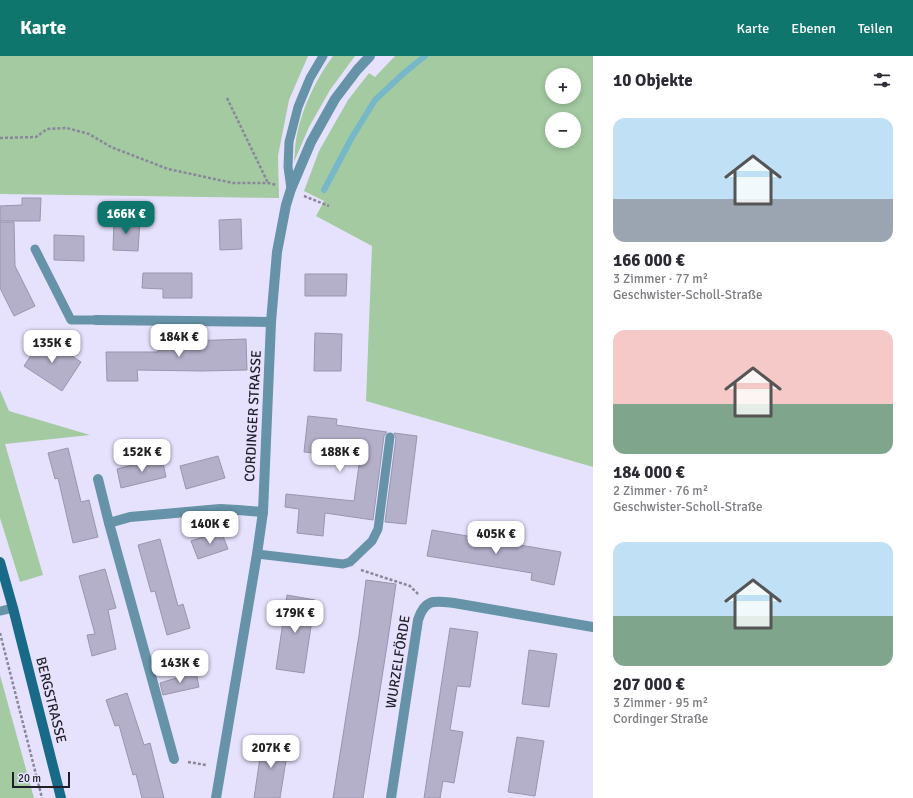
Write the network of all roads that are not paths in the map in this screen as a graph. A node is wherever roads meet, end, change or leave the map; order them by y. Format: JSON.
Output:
{"nodes":[{"id":1,"x":323,"y":56,"type":"edge"},
{"id":2,"x":370,"y":56,"type":"edge"},
{"id":3,"x":291,"y":190,"type":"junction"},
{"id":4,"x":35,"y":249,"type":"dead end"},
{"id":5,"x":96,"y":320,"type":"joint"},
{"id":6,"x":271,"y":322,"type":"junction"},
{"id":7,"x":390,"y":437,"type":"dead end"},
{"id":8,"x":98,"y":479,"type":"dead end"},
{"id":9,"x":263,"y":512,"type":"junction"},
{"id":10,"x":109,"y":524,"type":"junction"},
{"id":11,"x":257,"y":554,"type":"junction"},
{"id":12,"x":0,"y":562,"type":"edge"},
{"id":13,"x":13,"y":608,"type":"junction"},
{"id":14,"x":0,"y":611,"type":"edge"},
{"id":15,"x":593,"y":627,"type":"edge"},
{"id":16,"x":174,"y":759,"type":"road end"},
{"id":17,"x":61,"y":798,"type":"edge"},
{"id":18,"x":216,"y":798,"type":"edge"},
{"id":19,"x":391,"y":798,"type":"edge"}],
"edges":[{"from":1,"to":3,"type":"lane"},
{"from":2,"to":3,"type":"street","name":"CORDINGER STRASSE"},
{"from":3,"to":6,"type":"street","name":"CORDINGER STRASSE"},
{"from":4,"to":5,"type":"lane"},
{"from":5,"to":6,"type":"street"},
{"from":6,"to":9,"type":"street","name":"CORDINGER STRASSE"},
{"from":7,"to":11,"type":"lane"},
{"from":8,"to":10,"type":"street"},
{"from":9,"to":10,"type":"street"},
{"from":9,"to":11,"type":"street","name":"CORDINGER STRASSE"},
{"from":10,"to":16,"type":"street"},
{"from":11,"to":18,"type":"street","name":"CORDINGER STRASSE"},
{"from":12,"to":13,"type":"main road","name":"BERGSTRASSE"},
{"from":13,"to":14,"type":"lane"},
{"from":13,"to":17,"type":"main road","name":"BERGSTRASSE"},
{"from":15,"to":19,"type":"street","name":"WURZELFÖRDE"}]}
